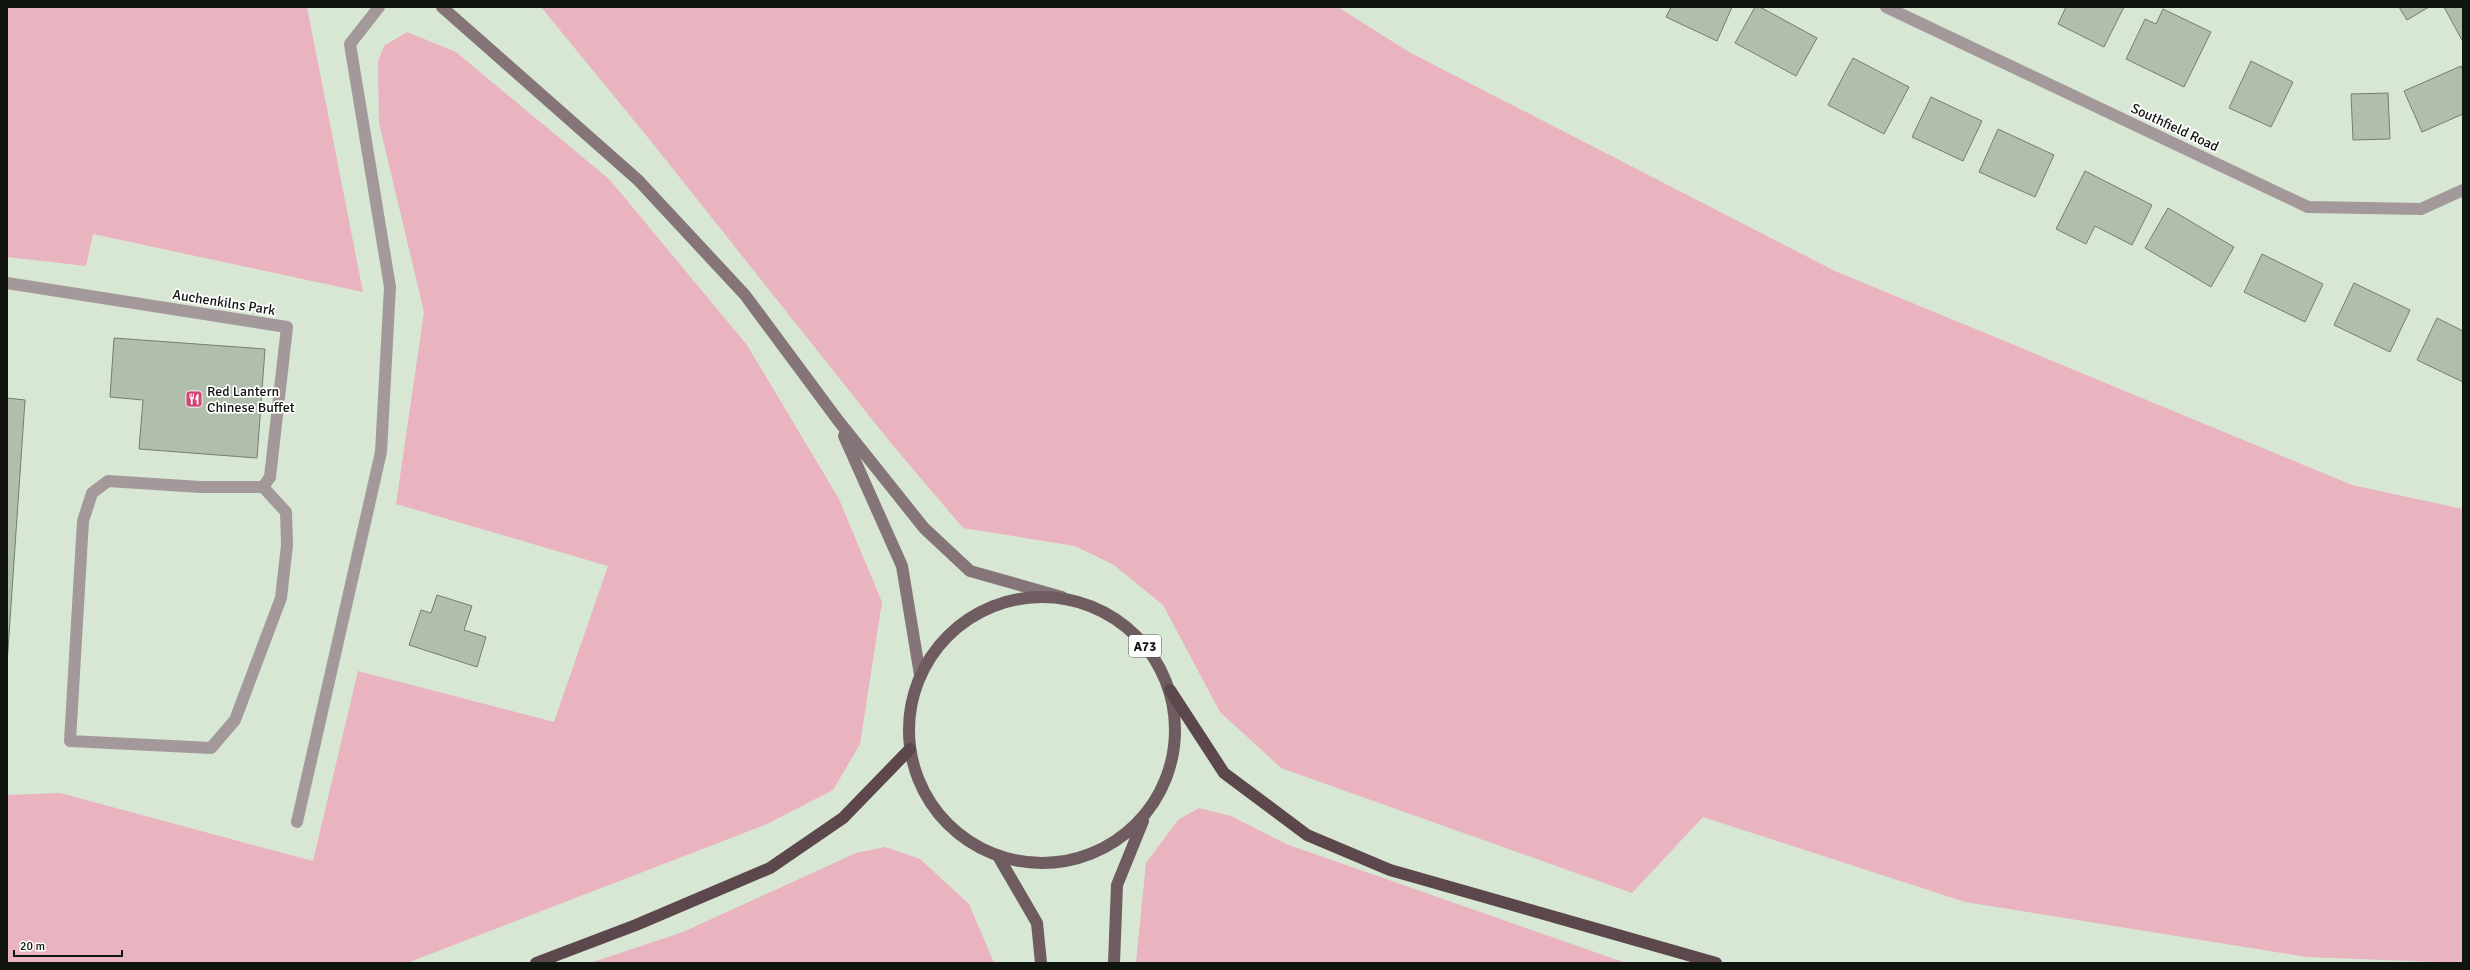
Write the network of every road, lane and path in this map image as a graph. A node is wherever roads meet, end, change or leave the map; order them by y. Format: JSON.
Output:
{"nodes":[{"id":1,"x":379,"y":7,"type":"edge"},
{"id":2,"x":442,"y":7,"type":"edge"},
{"id":3,"x":1886,"y":7,"type":"edge"},
{"id":4,"x":2463,"y":190,"type":"edge"},
{"id":5,"x":7,"y":283,"type":"edge"},
{"id":6,"x":837,"y":419,"type":"junction"},
{"id":7,"x":267,"y":482,"type":"junction"},
{"id":8,"x":1062,"y":597,"type":"junction"},
{"id":9,"x":920,"y":675,"type":"junction"},
{"id":10,"x":1170,"y":690,"type":"junction"},
{"id":11,"x":910,"y":749,"type":"junction"},
{"id":12,"x":1144,"y":818,"type":"junction"},
{"id":13,"x":297,"y":822,"type":"dead end"},
{"id":14,"x":998,"y":856,"type":"junction"},
{"id":15,"x":536,"y":963,"type":"edge"},
{"id":16,"x":1041,"y":963,"type":"edge"},
{"id":17,"x":1114,"y":963,"type":"edge"},
{"id":18,"x":1716,"y":963,"type":"edge"}],
"edges":[{"from":1,"to":13,"type":"street"},
{"from":2,"to":6,"type":"main road"},
{"from":3,"to":4,"type":"street","name":"Southfield Road"},
{"from":5,"to":7,"type":"street","name":"Auchenkilns Park"},
{"from":6,"to":8,"type":"main road"},
{"from":6,"to":9,"type":"main road"},
{"from":7,"to":7,"type":"street"},
{"from":8,"to":9,"type":"main road","number":"A73"},
{"from":8,"to":10,"type":"main road","number":"A73"},
{"from":9,"to":11,"type":"main road","number":"A73"},
{"from":10,"to":12,"type":"main road","number":"A73"},
{"from":10,"to":18,"type":"highway"},
{"from":11,"to":14,"type":"main road","number":"A73"},
{"from":11,"to":15,"type":"highway"},
{"from":12,"to":14,"type":"main road","number":"A73"},
{"from":12,"to":17,"type":"main road","number":"A73"},
{"from":14,"to":16,"type":"main road"}]}
